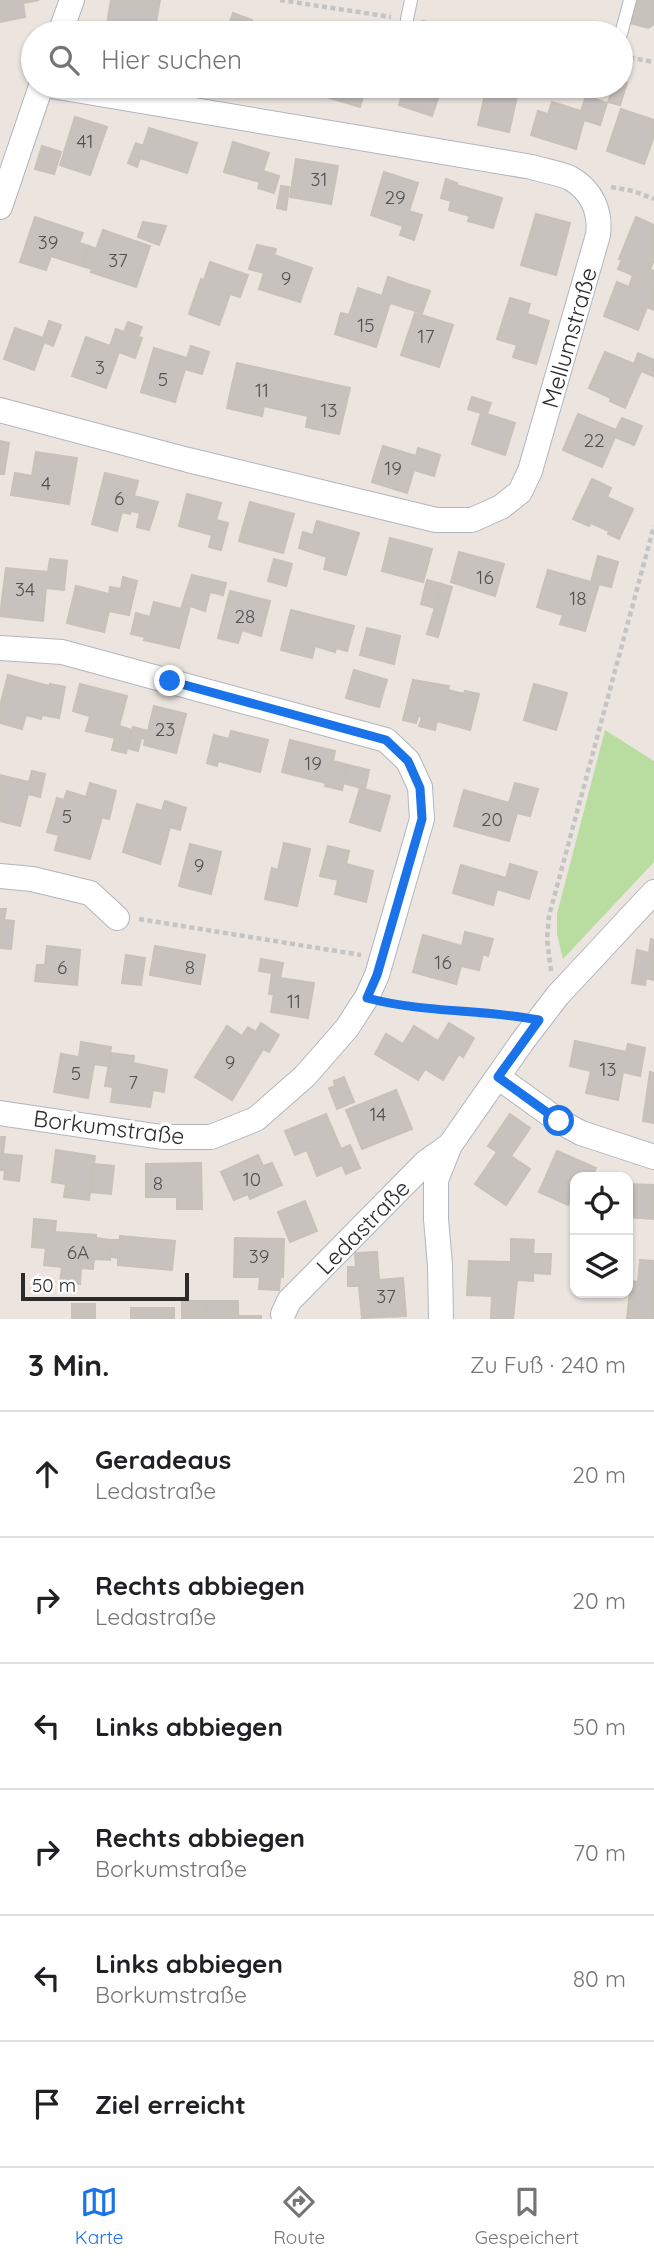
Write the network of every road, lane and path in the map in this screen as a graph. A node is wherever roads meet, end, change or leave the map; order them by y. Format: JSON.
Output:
{"nodes":[{"id":1,"x":72,"y":0,"type":"edge"},
{"id":2,"x":280,"y":0,"type":"edge"},
{"id":3,"x":411,"y":0,"type":"edge"},
{"id":4,"x":630,"y":0,"type":"edge"},
{"id":5,"x":407,"y":19,"type":"junction"},
{"id":6,"x":64,"y":21,"type":"edge"},
{"id":7,"x":419,"y":21,"type":"edge"},
{"id":8,"x":624,"y":21,"type":"edge"},
{"id":9,"x":633,"y":58,"type":"edge"},
{"id":10,"x":654,"y":62,"type":"edge"},
{"id":11,"x":37,"y":98,"type":"edge"},
{"id":12,"x":123,"y":98,"type":"edge"},
{"id":13,"x":585,"y":191,"type":"junction"},
{"id":14,"x":654,"y":200,"type":"edge"},
{"id":15,"x":0,"y":207,"type":"edge"},
{"id":16,"x":0,"y":410,"type":"edge"},
{"id":17,"x":654,"y":526,"type":"edge"},
{"id":18,"x":0,"y":648,"type":"edge"},
{"id":19,"x":0,"y":876,"type":"edge"},
{"id":20,"x":654,"y":892,"type":"edge"},
{"id":21,"x":117,"y":918,"type":"joint"},
{"id":22,"x":381,"y":959,"type":"junction"},
{"id":23,"x":558,"y":995,"type":"junction"},
{"id":24,"x":367,"y":998,"type":"junction"},
{"id":25,"x":539,"y":1020,"type":"junction"},
{"id":26,"x":498,"y":1077,"type":"junction"},
{"id":27,"x":0,"y":1114,"type":"edge"},
{"id":28,"x":450,"y":1145,"type":"junction"},
{"id":29,"x":654,"y":1157,"type":"edge"},
{"id":30,"x":283,"y":1314,"type":"dead end"},
{"id":31,"x":441,"y":1319,"type":"edge"}],
"edges":[{"from":1,"to":6,"type":"street"},
{"from":2,"to":5,"type":"path"},
{"from":3,"to":5,"type":"lane"},
{"from":4,"to":8,"type":"lane"},
{"from":5,"to":7,"type":"path"},
{"from":9,"to":10,"type":"path"},
{"from":11,"to":15,"type":"street"},
{"from":12,"to":13,"type":"street"},
{"from":13,"to":14,"type":"path"},
{"from":13,"to":16,"type":"street","name":"Mellumstraße"},
{"from":17,"to":23,"type":"path"},
{"from":18,"to":22,"type":"street","name":"Borkumstraße"},
{"from":19,"to":21,"type":"street"},
{"from":20,"to":23,"type":"street","name":"Ledastraße"},
{"from":21,"to":22,"type":"path"},
{"from":22,"to":24,"type":"street","name":"Borkumstraße"},
{"from":23,"to":25,"type":"street","name":"Ledastraße"},
{"from":24,"to":25,"type":"path"},
{"from":24,"to":27,"type":"street","name":"Borkumstraße"},
{"from":25,"to":26,"type":"street","name":"Ledastraße"},
{"from":26,"to":28,"type":"street","name":"Ledastraße"},
{"from":26,"to":29,"type":"street"},
{"from":28,"to":30,"type":"street","name":"Ledastraße"},
{"from":28,"to":31,"type":"street","name":"Ledastraße"}]}
